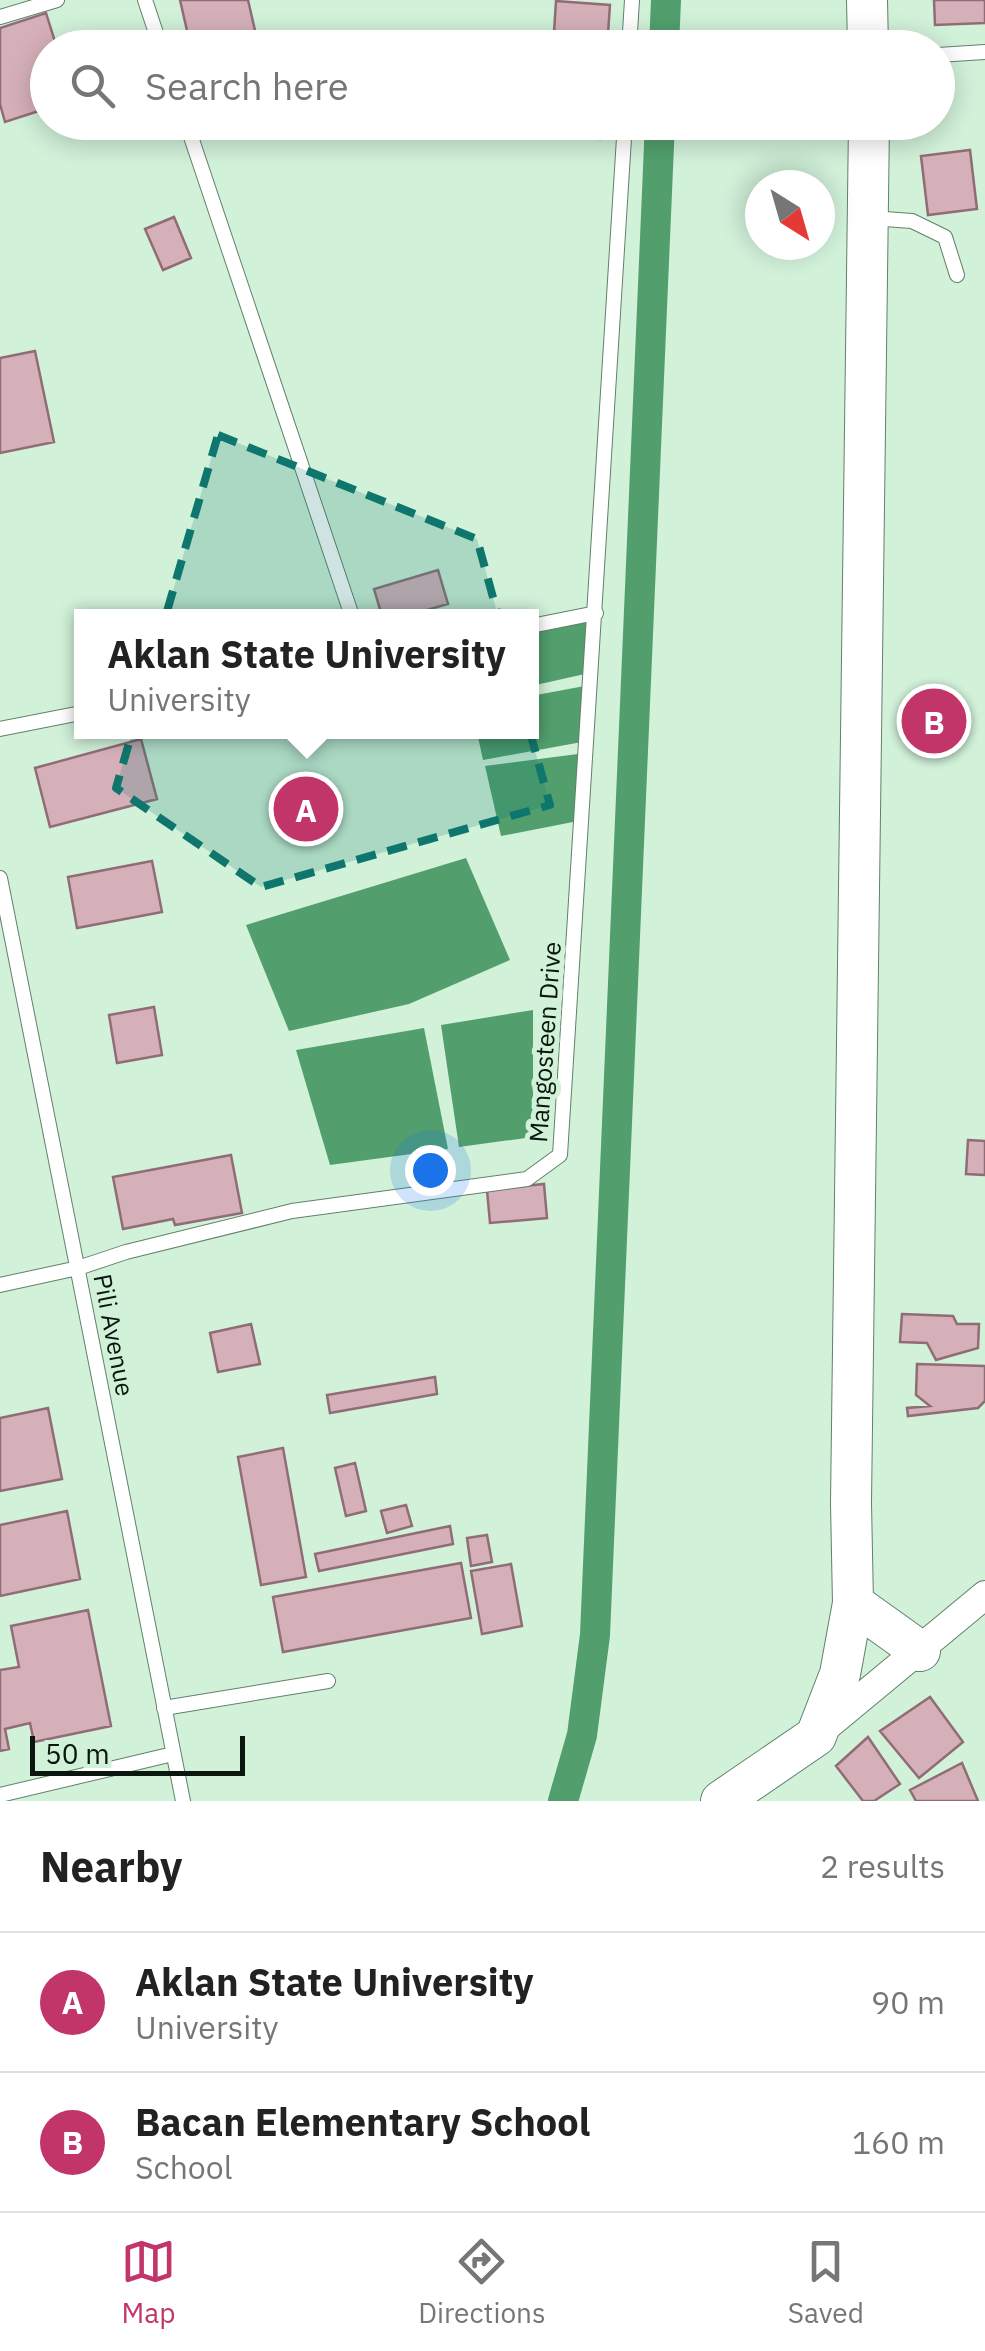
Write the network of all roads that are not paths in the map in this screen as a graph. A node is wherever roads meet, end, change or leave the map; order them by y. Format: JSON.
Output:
{"nodes":[{"id":1,"x":57,"y":0,"type":"edge"},
{"id":2,"x":145,"y":0,"type":"edge"},
{"id":3,"x":632,"y":0,"type":"edge"},
{"id":4,"x":867,"y":0,"type":"edge"},
{"id":5,"x":0,"y":17,"type":"edge"},
{"id":6,"x":155,"y":30,"type":"edge"},
{"id":7,"x":630,"y":30,"type":"edge"},
{"id":8,"x":868,"y":30,"type":"edge"},
{"id":9,"x":985,"y":52,"type":"edge"},
{"id":10,"x":955,"y":54,"type":"edge"},
{"id":11,"x":192,"y":140,"type":"edge"},
{"id":12,"x":623,"y":140,"type":"edge"},
{"id":13,"x":869,"y":140,"type":"edge"},
{"id":14,"x":870,"y":218,"type":"junction"},
{"id":15,"x":957,"y":275,"type":"dead end"},
{"id":16,"x":350,"y":609,"type":"edge"},
{"id":17,"x":596,"y":613,"type":"junction"},
{"id":18,"x":539,"y":624,"type":"edge"},
{"id":19,"x":74,"y":715,"type":"edge"},
{"id":20,"x":0,"y":729,"type":"edge"},
{"id":21,"x":0,"y":878,"type":"edge"},
{"id":22,"x":78,"y":1268,"type":"junction"},
{"id":23,"x":0,"y":1285,"type":"edge"},
{"id":24,"x":985,"y":1595,"type":"edge"},
{"id":25,"x":853,"y":1603,"type":"junction"},
{"id":26,"x":920,"y":1651,"type":"junction"},
{"id":27,"x":328,"y":1681,"type":"dead end"},
{"id":28,"x":164,"y":1708,"type":"junction"},
{"id":29,"x":816,"y":1736,"type":"junction"},
{"id":30,"x":173,"y":1754,"type":"junction"},
{"id":31,"x":0,"y":1795,"type":"edge"},
{"id":32,"x":183,"y":1801,"type":"edge"},
{"id":33,"x":721,"y":1801,"type":"edge"}],
"edges":[{"from":1,"to":5,"type":"lane"},
{"from":2,"to":6,"type":"lane"},
{"from":3,"to":7,"type":"lane"},
{"from":4,"to":8,"type":"main road"},
{"from":9,"to":10,"type":"lane"},
{"from":11,"to":16,"type":"lane"},
{"from":12,"to":17,"type":"lane"},
{"from":13,"to":14,"type":"main road"},
{"from":14,"to":15,"type":"lane"},
{"from":14,"to":25,"type":"main road"},
{"from":17,"to":18,"type":"lane"},
{"from":17,"to":22,"type":"lane","name":"Mangosteen Drive"},
{"from":19,"to":20,"type":"lane"},
{"from":21,"to":22,"type":"lane","name":"Pili Avenue"},
{"from":22,"to":23,"type":"lane"},
{"from":22,"to":28,"type":"lane","name":"Pili Avenue"},
{"from":24,"to":26,"type":"street"},
{"from":25,"to":26,"type":"main road"},
{"from":25,"to":29,"type":"main road"},
{"from":26,"to":29,"type":"street"},
{"from":27,"to":28,"type":"lane"},
{"from":28,"to":30,"type":"lane","name":"Pili Avenue"},
{"from":29,"to":33,"type":"main road"},
{"from":30,"to":31,"type":"lane"},
{"from":30,"to":32,"type":"lane","name":"Pili Avenue"}]}
